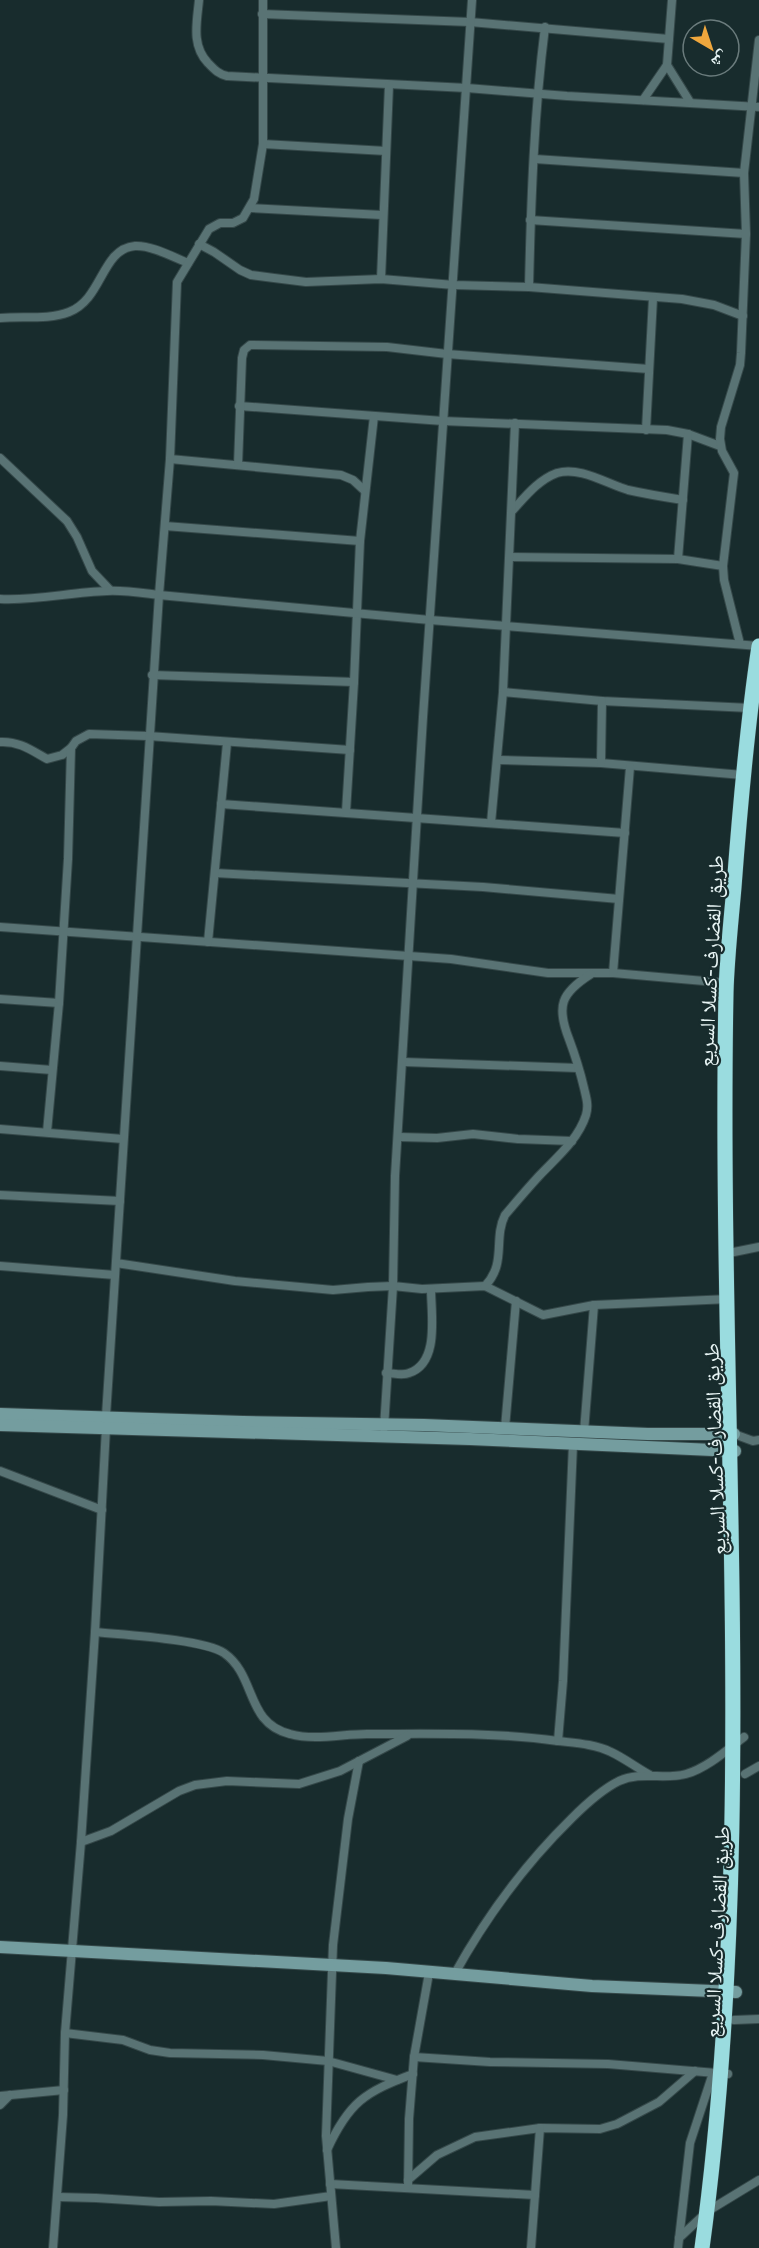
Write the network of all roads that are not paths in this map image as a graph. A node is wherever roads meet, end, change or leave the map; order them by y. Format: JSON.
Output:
{"nodes":[{"id":1,"x":199,"y":0,"type":"edge"},
{"id":2,"x":263,"y":0,"type":"edge"},
{"id":3,"x":472,"y":0,"type":"edge"},
{"id":4,"x":672,"y":0,"type":"edge"},
{"id":5,"x":262,"y":14,"type":"junction"},
{"id":6,"x":470,"y":22,"type":"junction"},
{"id":7,"x":545,"y":27,"type":"junction"},
{"id":8,"x":669,"y":39,"type":"junction"},
{"id":9,"x":759,"y":40,"type":"edge"},
{"id":10,"x":667,"y":65,"type":"junction"},
{"id":11,"x":264,"y":79,"type":"junction"},
{"id":12,"x":389,"y":85,"type":"junction"},
{"id":13,"x":467,"y":88,"type":"junction"},
{"id":14,"x":537,"y":93,"type":"junction"},
{"id":15,"x":643,"y":100,"type":"junction"},
{"id":16,"x":690,"y":102,"type":"junction"},
{"id":17,"x":754,"y":106,"type":"edge"},
{"id":18,"x":263,"y":144,"type":"junction"},
{"id":19,"x":386,"y":151,"type":"junction"},
{"id":20,"x":535,"y":159,"type":"junction"},
{"id":21,"x":744,"y":172,"type":"junction"},
{"id":22,"x":251,"y":208,"type":"junction"},
{"id":23,"x":382,"y":215,"type":"junction"},
{"id":24,"x":530,"y":220,"type":"junction"},
{"id":25,"x":746,"y":234,"type":"junction"},
{"id":26,"x":199,"y":244,"type":"junction"},
{"id":27,"x":188,"y":262,"type":"junction"},
{"id":28,"x":381,"y":279,"type":"junction"},
{"id":29,"x":454,"y":285,"type":"junction"},
{"id":30,"x":530,"y":287,"type":"junction"},
{"id":31,"x":653,"y":298,"type":"junction"},
{"id":32,"x":743,"y":316,"type":"junction"},
{"id":33,"x":0,"y":318,"type":"edge"},
{"id":34,"x":447,"y":354,"type":"junction"},
{"id":35,"x":649,"y":369,"type":"junction"},
{"id":36,"x":239,"y":406,"type":"junction"},
{"id":37,"x":374,"y":416,"type":"junction"},
{"id":38,"x":443,"y":421,"type":"junction"},
{"id":39,"x":515,"y":423,"type":"junction"},
{"id":40,"x":646,"y":430,"type":"junction"},
{"id":41,"x":688,"y":434,"type":"junction"},
{"id":42,"x":720,"y":446,"type":"junction"},
{"id":43,"x":0,"y":458,"type":"edge"},
{"id":44,"x":170,"y":459,"type":"junction"},
{"id":45,"x":238,"y":465,"type":"junction"},
{"id":46,"x":365,"y":491,"type":"junction"},
{"id":47,"x":683,"y":500,"type":"junction"},
{"id":48,"x":512,"y":511,"type":"junction"},
{"id":49,"x":165,"y":526,"type":"junction"},
{"id":50,"x":360,"y":541,"type":"junction"},
{"id":51,"x":510,"y":557,"type":"junction"},
{"id":52,"x":678,"y":559,"type":"junction"},
{"id":53,"x":723,"y":566,"type":"junction"},
{"id":54,"x":110,"y":590,"type":"junction"},
{"id":55,"x":159,"y":595,"type":"junction"},
{"id":56,"x":0,"y":598,"type":"edge"},
{"id":57,"x":358,"y":613,"type":"junction"},
{"id":58,"x":430,"y":620,"type":"junction"},
{"id":59,"x":507,"y":626,"type":"junction"},
{"id":60,"x":740,"y":644,"type":"junction"},
{"id":61,"x":759,"y":646,"type":"edge"},
{"id":62,"x":152,"y":675,"type":"junction"},
{"id":63,"x":354,"y":682,"type":"junction"},
{"id":64,"x":503,"y":692,"type":"junction"},
{"id":65,"x":602,"y":701,"type":"junction"},
{"id":66,"x":750,"y":708,"type":"junction"},
{"id":67,"x":148,"y":736,"type":"junction"},
{"id":68,"x":0,"y":742,"type":"edge"},
{"id":69,"x":227,"y":743,"type":"junction"},
{"id":70,"x":70,"y":747,"type":"junction"},
{"id":71,"x":350,"y":750,"type":"junction"},
{"id":72,"x":498,"y":760,"type":"junction"},
{"id":73,"x":601,"y":764,"type":"junction"},
{"id":74,"x":630,"y":767,"type":"junction"},
{"id":75,"x":743,"y":775,"type":"junction"},
{"id":76,"x":221,"y":804,"type":"junction"},
{"id":77,"x":346,"y":812,"type":"junction"},
{"id":78,"x":418,"y":819,"type":"junction"},
{"id":79,"x":491,"y":823,"type":"junction"},
{"id":80,"x":625,"y":833,"type":"junction"},
{"id":81,"x":215,"y":873,"type":"junction"},
{"id":82,"x":414,"y":884,"type":"junction"},
{"id":83,"x":619,"y":899,"type":"junction"},
{"id":84,"x":0,"y":927,"type":"edge"},
{"id":85,"x":63,"y":931,"type":"junction"},
{"id":86,"x":136,"y":937,"type":"junction"},
{"id":87,"x":208,"y":942,"type":"junction"},
{"id":88,"x":410,"y":956,"type":"junction"},
{"id":89,"x":591,"y":973,"type":"junction"},
{"id":90,"x":613,"y":973,"type":"junction"},
{"id":91,"x":727,"y":983,"type":"junction"},
{"id":92,"x":0,"y":999,"type":"edge"},
{"id":93,"x":59,"y":1003,"type":"junction"},
{"id":94,"x":404,"y":1062,"type":"junction"},
{"id":95,"x":0,"y":1066,"type":"edge"},
{"id":96,"x":578,"y":1068,"type":"junction"},
{"id":97,"x":52,"y":1070,"type":"junction"},
{"id":98,"x":0,"y":1129,"type":"edge"},
{"id":99,"x":47,"y":1132,"type":"junction"},
{"id":100,"x":399,"y":1137,"type":"junction"},
{"id":101,"x":123,"y":1139,"type":"junction"},
{"id":102,"x":572,"y":1141,"type":"junction"},
{"id":103,"x":0,"y":1195,"type":"edge"},
{"id":104,"x":120,"y":1201,"type":"junction"},
{"id":105,"x":759,"y":1247,"type":"edge"},
{"id":106,"x":729,"y":1252,"type":"junction"},
{"id":107,"x":116,"y":1263,"type":"junction"},
{"id":108,"x":0,"y":1266,"type":"edge"},
{"id":109,"x":115,"y":1275,"type":"junction"},
{"id":110,"x":393,"y":1286,"type":"junction"},
{"id":111,"x":485,"y":1286,"type":"junction"},
{"id":112,"x":431,"y":1289,"type":"junction"},
{"id":113,"x":730,"y":1299,"type":"junction"},
{"id":114,"x":516,"y":1301,"type":"junction"},
{"id":115,"x":594,"y":1305,"type":"junction"},
{"id":116,"x":386,"y":1373,"type":"junction"},
{"id":117,"x":0,"y":1414,"type":"edge"},
{"id":118,"x":106,"y":1422,"type":"junction"},
{"id":119,"x":0,"y":1425,"type":"edge"},
{"id":120,"x":505,"y":1428,"type":"junction"},
{"id":121,"x":384,"y":1430,"type":"junction"},
{"id":122,"x":584,"y":1432,"type":"junction"},
{"id":123,"x":735,"y":1434,"type":"junction"},
{"id":124,"x":756,"y":1441,"type":"edge"},
{"id":125,"x":573,"y":1444,"type":"junction"},
{"id":126,"x":735,"y":1451,"type":"junction"},
{"id":127,"x":0,"y":1471,"type":"edge"},
{"id":128,"x":102,"y":1510,"type":"junction"},
{"id":129,"x":95,"y":1632,"type":"junction"},
{"id":130,"x":410,"y":1734,"type":"junction"},
{"id":131,"x":744,"y":1737,"type":"junction"},
{"id":132,"x":558,"y":1741,"type":"junction"},
{"id":133,"x":359,"y":1761,"type":"junction"},
{"id":134,"x":759,"y":1766,"type":"edge"},
{"id":135,"x":744,"y":1774,"type":"junction"},
{"id":136,"x":650,"y":1775,"type":"junction"},
{"id":137,"x":81,"y":1842,"type":"junction"},
{"id":138,"x":0,"y":1947,"type":"edge"},
{"id":139,"x":71,"y":1950,"type":"junction"},
{"id":140,"x":333,"y":1966,"type":"junction"},
{"id":141,"x":429,"y":1973,"type":"junction"},
{"id":142,"x":454,"y":1975,"type":"junction"},
{"id":143,"x":736,"y":1992,"type":"junction"},
{"id":144,"x":759,"y":2019,"type":"edge"},
{"id":145,"x":734,"y":2020,"type":"junction"},
{"id":146,"x":65,"y":2033,"type":"junction"},
{"id":147,"x":414,"y":2057,"type":"junction"},
{"id":148,"x":328,"y":2061,"type":"junction"},
{"id":149,"x":694,"y":2071,"type":"junction"},
{"id":150,"x":720,"y":2073,"type":"junction"},
{"id":151,"x":413,"y":2074,"type":"junction"},
{"id":152,"x":397,"y":2080,"type":"junction"},
{"id":153,"x":64,"y":2090,"type":"junction"},
{"id":154,"x":10,"y":2095,"type":"junction"},
{"id":155,"x":0,"y":2096,"type":"edge"},
{"id":156,"x":0,"y":2105,"type":"edge"},
{"id":157,"x":540,"y":2128,"type":"junction"},
{"id":158,"x":327,"y":2151,"type":"junction"},
{"id":159,"x":759,"y":2180,"type":"edge"},
{"id":160,"x":330,"y":2184,"type":"junction"},
{"id":161,"x":408,"y":2184,"type":"junction"},
{"id":162,"x":535,"y":2194,"type":"junction"},
{"id":163,"x":332,"y":2196,"type":"junction"},
{"id":164,"x":58,"y":2198,"type":"junction"},
{"id":165,"x":708,"y":2211,"type":"junction"},
{"id":166,"x":679,"y":2238,"type":"junction"},
{"id":167,"x":53,"y":2248,"type":"edge"},
{"id":168,"x":336,"y":2248,"type":"edge"},
{"id":169,"x":531,"y":2248,"type":"edge"},
{"id":170,"x":678,"y":2248,"type":"edge"},
{"id":171,"x":702,"y":2248,"type":"edge"}],
"edges":[{"from":1,"to":11,"type":"street"},
{"from":2,"to":5,"type":"street"},
{"from":3,"to":6,"type":"street"},
{"from":4,"to":8,"type":"street"},
{"from":5,"to":6,"type":"street"},
{"from":5,"to":11,"type":"street"},
{"from":6,"to":7,"type":"street"},
{"from":6,"to":13,"type":"street"},
{"from":7,"to":8,"type":"street"},
{"from":7,"to":14,"type":"street"},
{"from":8,"to":10,"type":"street"},
{"from":9,"to":17,"type":"street"},
{"from":10,"to":15,"type":"street"},
{"from":10,"to":16,"type":"street"},
{"from":11,"to":12,"type":"street"},
{"from":11,"to":18,"type":"street"},
{"from":12,"to":13,"type":"street"},
{"from":12,"to":19,"type":"street"},
{"from":13,"to":14,"type":"street"},
{"from":13,"to":29,"type":"street"},
{"from":14,"to":15,"type":"street"},
{"from":14,"to":20,"type":"street"},
{"from":15,"to":16,"type":"street"},
{"from":16,"to":17,"type":"street"},
{"from":17,"to":21,"type":"street"},
{"from":18,"to":19,"type":"street"},
{"from":18,"to":22,"type":"street"},
{"from":19,"to":23,"type":"street"},
{"from":20,"to":21,"type":"street"},
{"from":20,"to":24,"type":"street"},
{"from":21,"to":25,"type":"street"},
{"from":22,"to":23,"type":"street"},
{"from":22,"to":26,"type":"street"},
{"from":23,"to":28,"type":"street"},
{"from":24,"to":25,"type":"street"},
{"from":24,"to":30,"type":"street"},
{"from":25,"to":32,"type":"street"},
{"from":26,"to":27,"type":"street"},
{"from":26,"to":28,"type":"street"},
{"from":27,"to":33,"type":"street"},
{"from":27,"to":44,"type":"street"},
{"from":28,"to":29,"type":"street"},
{"from":29,"to":30,"type":"street"},
{"from":29,"to":34,"type":"street"},
{"from":30,"to":31,"type":"street"},
{"from":31,"to":32,"type":"street"},
{"from":31,"to":35,"type":"street"},
{"from":32,"to":42,"type":"street"},
{"from":34,"to":35,"type":"street"},
{"from":34,"to":36,"type":"street"},
{"from":34,"to":38,"type":"street"},
{"from":35,"to":40,"type":"street"},
{"from":36,"to":37,"type":"street"},
{"from":36,"to":45,"type":"street"},
{"from":37,"to":38,"type":"street"},
{"from":37,"to":46,"type":"street"},
{"from":38,"to":39,"type":"street"},
{"from":38,"to":58,"type":"street"},
{"from":39,"to":40,"type":"street"},
{"from":39,"to":48,"type":"street"},
{"from":40,"to":41,"type":"street"},
{"from":41,"to":42,"type":"street"},
{"from":41,"to":47,"type":"street"},
{"from":42,"to":53,"type":"street"},
{"from":43,"to":54,"type":"street"},
{"from":44,"to":45,"type":"street"},
{"from":44,"to":49,"type":"street"},
{"from":45,"to":46,"type":"street"},
{"from":46,"to":50,"type":"street"},
{"from":47,"to":48,"type":"street"},
{"from":47,"to":52,"type":"street"},
{"from":48,"to":51,"type":"street"},
{"from":49,"to":50,"type":"street"},
{"from":49,"to":55,"type":"street"},
{"from":50,"to":57,"type":"street"},
{"from":51,"to":52,"type":"street"},
{"from":51,"to":59,"type":"street"},
{"from":52,"to":53,"type":"street"},
{"from":53,"to":60,"type":"street"},
{"from":54,"to":55,"type":"street"},
{"from":54,"to":56,"type":"street"},
{"from":55,"to":57,"type":"street"},
{"from":55,"to":62,"type":"street"},
{"from":57,"to":58,"type":"street"},
{"from":57,"to":63,"type":"street"},
{"from":58,"to":59,"type":"street"},
{"from":58,"to":78,"type":"street"},
{"from":59,"to":60,"type":"street"},
{"from":59,"to":64,"type":"street"},
{"from":60,"to":61,"type":"street"},
{"from":61,"to":66,"type":"highway","name":"طريق القضارف-كسلا السريع"},
{"from":62,"to":63,"type":"street"},
{"from":62,"to":67,"type":"street"},
{"from":63,"to":71,"type":"street"},
{"from":64,"to":65,"type":"street"},
{"from":64,"to":72,"type":"street"},
{"from":65,"to":66,"type":"street"},
{"from":65,"to":73,"type":"street"},
{"from":66,"to":75,"type":"highway","name":"طريق القضارف-كسلا السريع"},
{"from":67,"to":69,"type":"street"},
{"from":67,"to":70,"type":"street"},
{"from":67,"to":86,"type":"street"},
{"from":68,"to":70,"type":"street"},
{"from":69,"to":71,"type":"street"},
{"from":69,"to":76,"type":"street"},
{"from":70,"to":85,"type":"street"},
{"from":71,"to":77,"type":"street"},
{"from":72,"to":73,"type":"street"},
{"from":72,"to":79,"type":"street"},
{"from":73,"to":74,"type":"street"},
{"from":74,"to":75,"type":"street"},
{"from":74,"to":80,"type":"street"},
{"from":75,"to":91,"type":"highway","name":"طريق القضارف-كسلا السريع"},
{"from":76,"to":77,"type":"street"},
{"from":76,"to":81,"type":"street"},
{"from":77,"to":78,"type":"street"},
{"from":78,"to":79,"type":"street"},
{"from":78,"to":82,"type":"street"},
{"from":79,"to":80,"type":"street"},
{"from":80,"to":83,"type":"street"},
{"from":81,"to":82,"type":"street"},
{"from":81,"to":87,"type":"street"},
{"from":82,"to":83,"type":"street"},
{"from":82,"to":88,"type":"street"},
{"from":83,"to":90,"type":"street"},
{"from":84,"to":85,"type":"street"},
{"from":85,"to":86,"type":"street"},
{"from":85,"to":93,"type":"street"},
{"from":86,"to":87,"type":"street"},
{"from":86,"to":101,"type":"street"},
{"from":87,"to":88,"type":"street"},
{"from":88,"to":89,"type":"street"},
{"from":88,"to":94,"type":"street"},
{"from":89,"to":90,"type":"street"},
{"from":89,"to":96,"type":"street"},
{"from":90,"to":91,"type":"street"},
{"from":91,"to":106,"type":"highway","name":"طريق القضارف-كسلا السريع"},
{"from":92,"to":93,"type":"street"},
{"from":93,"to":97,"type":"street"},
{"from":94,"to":96,"type":"street"},
{"from":94,"to":100,"type":"street"},
{"from":95,"to":97,"type":"street"},
{"from":96,"to":102,"type":"street"},
{"from":97,"to":99,"type":"street"},
{"from":98,"to":99,"type":"street"},
{"from":99,"to":101,"type":"street"},
{"from":100,"to":102,"type":"street"},
{"from":100,"to":110,"type":"street"},
{"from":101,"to":104,"type":"street"},
{"from":102,"to":111,"type":"street"},
{"from":103,"to":104,"type":"street"},
{"from":104,"to":107,"type":"street"},
{"from":105,"to":106,"type":"street"},
{"from":106,"to":113,"type":"highway","name":"طريق القضارف-كسلا السريع"},
{"from":107,"to":109,"type":"street"},
{"from":107,"to":110,"type":"street"},
{"from":108,"to":109,"type":"street"},
{"from":109,"to":118,"type":"street"},
{"from":110,"to":112,"type":"street"},
{"from":110,"to":116,"type":"street"},
{"from":111,"to":112,"type":"street"},
{"from":111,"to":114,"type":"street"},
{"from":112,"to":116,"type":"street"},
{"from":113,"to":115,"type":"street"},
{"from":113,"to":123,"type":"highway","name":"طريق القضارف-كسلا السريع"},
{"from":114,"to":115,"type":"street"},
{"from":114,"to":120,"type":"street"},
{"from":115,"to":122,"type":"street"},
{"from":116,"to":121,"type":"street"},
{"from":117,"to":118,"type":"main road"},
{"from":118,"to":119,"type":"main road"},
{"from":118,"to":121,"type":"main road"},
{"from":118,"to":128,"type":"street"},
{"from":120,"to":121,"type":"main road"},
{"from":120,"to":122,"type":"main road"},
{"from":121,"to":125,"type":"main road"},
{"from":122,"to":123,"type":"main road"},
{"from":123,"to":124,"type":"street"},
{"from":123,"to":126,"type":"highway","name":"طريق القضارف-كسلا السريع"},
{"from":124,"to":126,"type":"street"},
{"from":125,"to":126,"type":"main road"},
{"from":125,"to":132,"type":"street"},
{"from":126,"to":131,"type":"highway","name":"طريق القضارف-كسلا السريع"},
{"from":127,"to":128,"type":"street"},
{"from":128,"to":129,"type":"street"},
{"from":129,"to":130,"type":"street"},
{"from":129,"to":137,"type":"street"},
{"from":130,"to":132,"type":"street"},
{"from":130,"to":133,"type":"street"},
{"from":131,"to":135,"type":"highway","name":"طريق القضارف-كسلا السريع"},
{"from":131,"to":136,"type":"street"},
{"from":132,"to":136,"type":"street"},
{"from":133,"to":137,"type":"street"},
{"from":133,"to":140,"type":"street"},
{"from":134,"to":135,"type":"street"},
{"from":135,"to":143,"type":"highway","name":"طريق القضارف-كسلا السريع"},
{"from":136,"to":142,"type":"street"},
{"from":137,"to":139,"type":"street"},
{"from":138,"to":139,"type":"main road"},
{"from":139,"to":140,"type":"main road"},
{"from":139,"to":146,"type":"street"},
{"from":140,"to":141,"type":"main road"},
{"from":140,"to":148,"type":"street"},
{"from":141,"to":142,"type":"main road"},
{"from":141,"to":147,"type":"street"},
{"from":142,"to":143,"type":"main road"},
{"from":143,"to":145,"type":"highway","name":"طريق القضارف-كسلا السريع"},
{"from":144,"to":145,"type":"street"},
{"from":145,"to":150,"type":"highway","name":"طريق القضارف-كسلا السريع"},
{"from":146,"to":148,"type":"street"},
{"from":146,"to":153,"type":"street"},
{"from":147,"to":149,"type":"street"},
{"from":147,"to":151,"type":"street"},
{"from":148,"to":152,"type":"street"},
{"from":148,"to":158,"type":"street"},
{"from":149,"to":150,"type":"street"},
{"from":149,"to":157,"type":"street"},
{"from":150,"to":165,"type":"highway","name":"طريق القضارف-كسلا السريع"},
{"from":150,"to":166,"type":"street"},
{"from":151,"to":152,"type":"street"},
{"from":151,"to":161,"type":"street"},
{"from":152,"to":158,"type":"street"},
{"from":153,"to":154,"type":"street"},
{"from":153,"to":164,"type":"street"},
{"from":154,"to":155,"type":"street"},
{"from":154,"to":156,"type":"street"},
{"from":157,"to":161,"type":"street"},
{"from":157,"to":162,"type":"street"},
{"from":158,"to":160,"type":"street"},
{"from":159,"to":165,"type":"street"},
{"from":160,"to":161,"type":"street"},
{"from":160,"to":163,"type":"street"},
{"from":161,"to":162,"type":"street"},
{"from":162,"to":169,"type":"street"},
{"from":163,"to":164,"type":"street"},
{"from":163,"to":168,"type":"street"},
{"from":164,"to":167,"type":"street"},
{"from":165,"to":166,"type":"street"},
{"from":165,"to":171,"type":"highway","name":"طريق القضارف-كسلا السريع"},
{"from":166,"to":170,"type":"street"}]}
